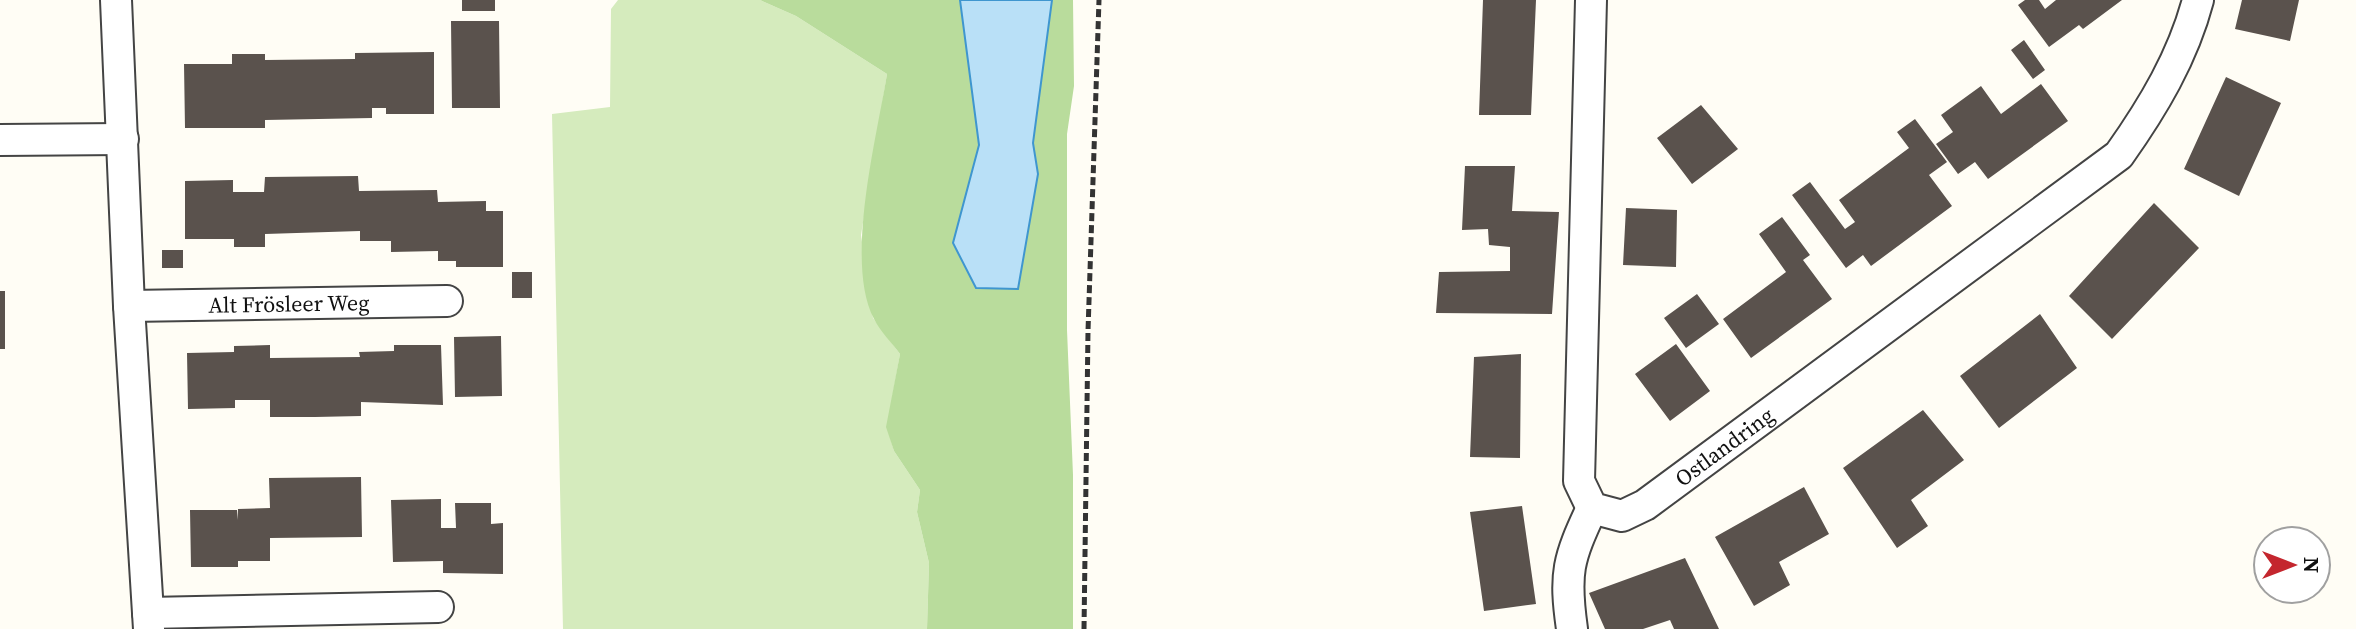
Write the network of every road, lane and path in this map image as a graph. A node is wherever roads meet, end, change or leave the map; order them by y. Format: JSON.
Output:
{"nodes":[{"id":1,"x":116,"y":0,"type":"edge"},
{"id":2,"x":1099,"y":0,"type":"edge"},
{"id":3,"x":1591,"y":0,"type":"edge"},
{"id":4,"x":2198,"y":0,"type":"edge"},
{"id":5,"x":123,"y":139,"type":"junction"},
{"id":6,"x":0,"y":140,"type":"edge"},
{"id":7,"x":447,"y":301,"type":"dead end"},
{"id":8,"x":129,"y":306,"type":"junction"},
{"id":9,"x":1592,"y":508,"type":"junction"},
{"id":10,"x":438,"y":607,"type":"dead end"},
{"id":11,"x":149,"y":621,"type":"edge"},
{"id":12,"x":1084,"y":629,"type":"edge"},
{"id":13,"x":1572,"y":629,"type":"edge"}],
"edges":[{"from":1,"to":5,"type":"street"},
{"from":2,"to":12,"type":"path"},
{"from":3,"to":9,"type":"street"},
{"from":4,"to":9,"type":"street","name":"Ostlandring"},
{"from":5,"to":6,"type":"street"},
{"from":5,"to":8,"type":"street"},
{"from":7,"to":8,"type":"street","name":"Alt Frösleer Weg"},
{"from":8,"to":11,"type":"street"},
{"from":9,"to":13,"type":"street"},
{"from":10,"to":11,"type":"street"}]}
